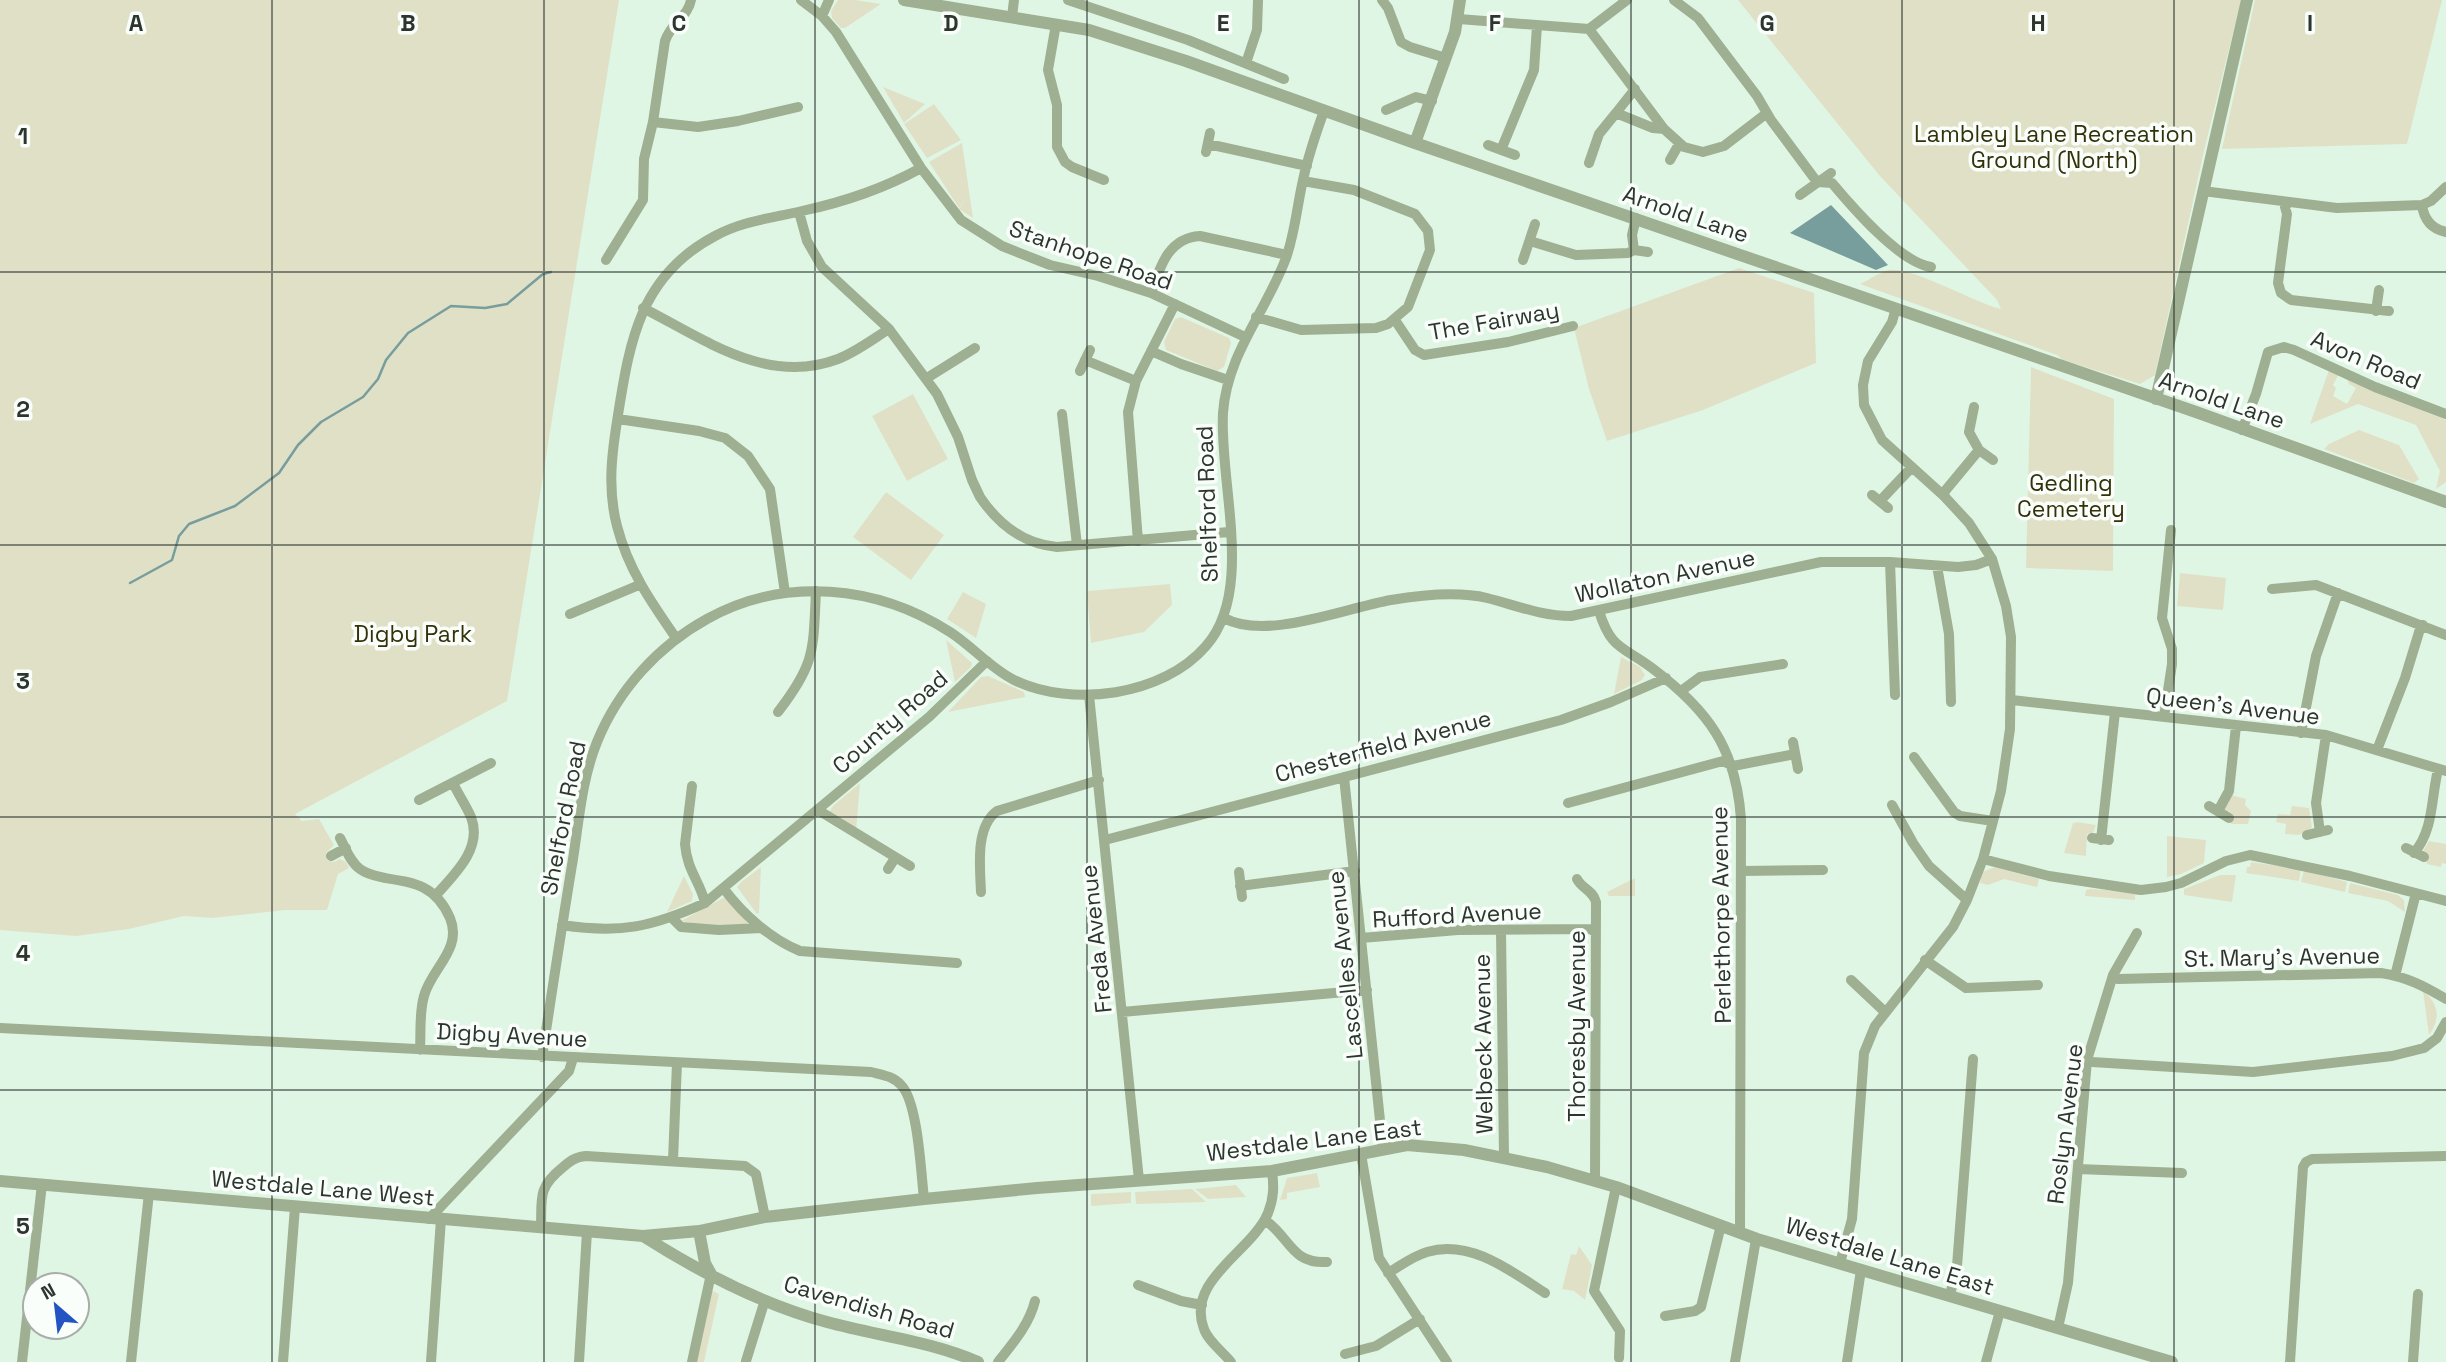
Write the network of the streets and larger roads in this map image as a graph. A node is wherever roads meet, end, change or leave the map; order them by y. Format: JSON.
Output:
{"nodes":[{"id":1,"x":691,"y":0,"type":"edge"},
{"id":2,"x":801,"y":0,"type":"edge"},
{"id":3,"x":829,"y":0,"type":"edge"},
{"id":4,"x":904,"y":0,"type":"edge"},
{"id":5,"x":1014,"y":0,"type":"edge"},
{"id":6,"x":1068,"y":0,"type":"edge"},
{"id":7,"x":1258,"y":0,"type":"edge"},
{"id":8,"x":1382,"y":0,"type":"edge"},
{"id":9,"x":1460,"y":0,"type":"edge"},
{"id":10,"x":1674,"y":0,"type":"edge"},
{"id":11,"x":2247,"y":0,"type":"edge"},
{"id":12,"x":919,"y":1,"type":"edge"},
{"id":13,"x":1622,"y":2,"type":"edge"},
{"id":14,"x":1093,"y":4,"type":"edge"},
{"id":15,"x":822,"y":16,"type":"junction"},
{"id":16,"x":1012,"y":17,"type":"junction"},
{"id":17,"x":1459,"y":19,"type":"junction"},
{"id":18,"x":1056,"y":24,"type":"junction"},
{"id":19,"x":1537,"y":26,"type":"junction"},
{"id":20,"x":1589,"y":29,"type":"junction"},
{"id":21,"x":1446,"y":58,"type":"junction"},
{"id":22,"x":1246,"y":63,"type":"junction"},
{"id":23,"x":1284,"y":79,"type":"dead end"},
{"id":24,"x":1635,"y":89,"type":"junction"},
{"id":25,"x":1432,"y":101,"type":"junction"},
{"id":26,"x":798,"y":107,"type":"dead end"},
{"id":27,"x":1386,"y":110,"type":"dead end"},
{"id":28,"x":1324,"y":111,"type":"junction"},
{"id":29,"x":1615,"y":113,"type":"junction"},
{"id":30,"x":1767,"y":113,"type":"junction"},
{"id":31,"x":653,"y":122,"type":"junction"},
{"id":32,"x":1664,"y":129,"type":"junction"},
{"id":33,"x":1208,"y":143,"type":"dead end"},
{"id":34,"x":1415,"y":143,"type":"junction"},
{"id":35,"x":1679,"y":144,"type":"junction"},
{"id":36,"x":1488,"y":145,"type":"dead end"},
{"id":37,"x":1501,"y":150,"type":"junction"},
{"id":38,"x":1515,"y":155,"type":"dead end"},
{"id":39,"x":1670,"y":160,"type":"dead end"},
{"id":40,"x":1589,"y":163,"type":"dead end"},
{"id":41,"x":1307,"y":166,"type":"junction"},
{"id":42,"x":921,"y":168,"type":"junction"},
{"id":43,"x":1831,"y":173,"type":"dead end"},
{"id":44,"x":1104,"y":180,"type":"dead end"},
{"id":45,"x":1303,"y":181,"type":"junction"},
{"id":46,"x":1817,"y":182,"type":"junction"},
{"id":47,"x":2446,"y":187,"type":"edge"},
{"id":48,"x":2203,"y":191,"type":"junction"},
{"id":49,"x":1800,"y":195,"type":"dead end"},
{"id":50,"x":2288,"y":203,"type":"junction"},
{"id":51,"x":2422,"y":205,"type":"junction"},
{"id":52,"x":799,"y":212,"type":"junction"},
{"id":53,"x":1636,"y":218,"type":"junction"},
{"id":54,"x":1535,"y":224,"type":"dead end"},
{"id":55,"x":2446,"y":232,"type":"edge"},
{"id":56,"x":1530,"y":240,"type":"junction"},
{"id":57,"x":1634,"y":250,"type":"junction"},
{"id":58,"x":1919,"y":250,"type":"dead end"},
{"id":59,"x":1648,"y":252,"type":"dead end"},
{"id":60,"x":1287,"y":255,"type":"junction"},
{"id":61,"x":606,"y":260,"type":"dead end"},
{"id":62,"x":1523,"y":260,"type":"dead end"},
{"id":63,"x":1914,"y":261,"type":"junction"},
{"id":64,"x":1931,"y":267,"type":"dead end"},
{"id":65,"x":2379,"y":290,"type":"dead end"},
{"id":66,"x":1151,"y":293,"type":"junction"},
{"id":67,"x":1175,"y":304,"type":"junction"},
{"id":68,"x":1896,"y":307,"type":"junction"},
{"id":69,"x":643,"y":308,"type":"junction"},
{"id":70,"x":2376,"y":311,"type":"junction"},
{"id":71,"x":2389,"y":311,"type":"dead end"},
{"id":72,"x":1256,"y":317,"type":"junction"},
{"id":73,"x":1395,"y":320,"type":"junction"},
{"id":74,"x":1573,"y":326,"type":"dead end"},
{"id":75,"x":889,"y":328,"type":"junction"},
{"id":76,"x":1245,"y":337,"type":"junction"},
{"id":77,"x":975,"y":348,"type":"dead end"},
{"id":78,"x":1090,"y":350,"type":"dead end"},
{"id":79,"x":1151,"y":351,"type":"junction"},
{"id":80,"x":927,"y":378,"type":"junction"},
{"id":81,"x":1228,"y":380,"type":"junction"},
{"id":82,"x":1136,"y":381,"type":"junction"},
{"id":83,"x":2156,"y":399,"type":"junction"},
{"id":84,"x":1974,"y":407,"type":"dead end"},
{"id":85,"x":1062,"y":414,"type":"dead end"},
{"id":86,"x":2446,"y":414,"type":"edge"},
{"id":87,"x":618,"y":419,"type":"junction"},
{"id":88,"x":2242,"y":430,"type":"junction"},
{"id":89,"x":1979,"y":450,"type":"junction"},
{"id":90,"x":1993,"y":460,"type":"dead end"},
{"id":91,"x":1912,"y":467,"type":"junction"},
{"id":92,"x":1944,"y":496,"type":"junction"},
{"id":93,"x":1880,"y":502,"type":"dead end"},
{"id":94,"x":2446,"y":502,"type":"edge"},
{"id":95,"x":2171,"y":530,"type":"dead end"},
{"id":96,"x":1229,"y":532,"type":"junction"},
{"id":97,"x":1138,"y":541,"type":"junction"},
{"id":98,"x":1077,"y":545,"type":"junction"},
{"id":99,"x":1992,"y":559,"type":"junction"},
{"id":100,"x":1890,"y":562,"type":"junction"},
{"id":101,"x":1937,"y":566,"type":"junction"},
{"id":102,"x":639,"y":585,"type":"junction"},
{"id":103,"x":2272,"y":589,"type":"dead end"},
{"id":104,"x":816,"y":591,"type":"junction"},
{"id":105,"x":785,"y":593,"type":"junction"},
{"id":106,"x":2338,"y":593,"type":"junction"},
{"id":107,"x":1599,"y":611,"type":"junction"},
{"id":108,"x":570,"y":614,"type":"dead end"},
{"id":109,"x":1224,"y":618,"type":"junction"},
{"id":110,"x":2423,"y":625,"type":"junction"},
{"id":111,"x":2446,"y":635,"type":"edge"},
{"id":112,"x":676,"y":638,"type":"junction"},
{"id":113,"x":987,"y":661,"type":"junction"},
{"id":114,"x":1783,"y":664,"type":"dead end"},
{"id":115,"x":1666,"y":678,"type":"junction"},
{"id":116,"x":1681,"y":691,"type":"junction"},
{"id":117,"x":1089,"y":695,"type":"junction"},
{"id":118,"x":1895,"y":695,"type":"dead end"},
{"id":119,"x":2012,"y":699,"type":"junction"},
{"id":120,"x":1951,"y":702,"type":"dead end"},
{"id":121,"x":779,"y":712,"type":"dead end"},
{"id":122,"x":2115,"y":712,"type":"junction"},
{"id":123,"x":2164,"y":717,"type":"junction"},
{"id":124,"x":2236,"y":726,"type":"junction"},
{"id":125,"x":2301,"y":733,"type":"junction"},
{"id":126,"x":2326,"y":735,"type":"junction"},
{"id":127,"x":1793,"y":742,"type":"dead end"},
{"id":128,"x":2377,"y":750,"type":"junction"},
{"id":129,"x":1795,"y":754,"type":"junction"},
{"id":130,"x":1914,"y":757,"type":"dead end"},
{"id":131,"x":491,"y":763,"type":"dead end"},
{"id":132,"x":1733,"y":766,"type":"junction"},
{"id":133,"x":1798,"y":769,"type":"dead end"},
{"id":134,"x":2442,"y":770,"type":"edge"},
{"id":135,"x":1344,"y":776,"type":"junction"},
{"id":136,"x":1099,"y":780,"type":"junction"},
{"id":137,"x":453,"y":783,"type":"junction"},
{"id":138,"x":692,"y":786,"type":"dead end"},
{"id":139,"x":419,"y":800,"type":"dead end"},
{"id":140,"x":1568,"y":803,"type":"dead end"},
{"id":141,"x":1892,"y":805,"type":"dead end"},
{"id":142,"x":818,"y":810,"type":"junction"},
{"id":143,"x":2229,"y":818,"type":"dead end"},
{"id":144,"x":1993,"y":821,"type":"junction"},
{"id":145,"x":2307,"y":835,"type":"dead end"},
{"id":146,"x":340,"y":838,"type":"dead end"},
{"id":147,"x":1105,"y":840,"type":"junction"},
{"id":148,"x":2101,"y":840,"type":"dead end"},
{"id":149,"x":346,"y":848,"type":"junction"},
{"id":150,"x":2415,"y":853,"type":"dead end"},
{"id":151,"x":331,"y":856,"type":"dead end"},
{"id":152,"x":895,"y":858,"type":"junction"},
{"id":153,"x":1983,"y":859,"type":"junction"},
{"id":154,"x":910,"y":866,"type":"dead end"},
{"id":155,"x":888,"y":869,"type":"dead end"},
{"id":156,"x":1823,"y":870,"type":"dead end"},
{"id":157,"x":1355,"y":871,"type":"junction"},
{"id":158,"x":1741,"y":871,"type":"junction"},
{"id":159,"x":980,"y":872,"type":"junction"},
{"id":160,"x":1239,"y":872,"type":"dead end"},
{"id":161,"x":967,"y":873,"type":"dead end"},
{"id":162,"x":1577,"y":879,"type":"dead end"},
{"id":163,"x":724,"y":889,"type":"junction"},
{"id":164,"x":981,"y":892,"type":"dead end"},
{"id":165,"x":2416,"y":893,"type":"junction"},
{"id":166,"x":436,"y":895,"type":"junction"},
{"id":167,"x":1968,"y":900,"type":"junction"},
{"id":168,"x":2446,"y":901,"type":"edge"},
{"id":169,"x":705,"y":903,"type":"junction"},
{"id":170,"x":671,"y":918,"type":"junction"},
{"id":171,"x":562,"y":925,"type":"junction"},
{"id":172,"x":762,"y":928,"type":"junction"},
{"id":173,"x":1501,"y":930,"type":"junction"},
{"id":174,"x":1596,"y":933,"type":"junction"},
{"id":175,"x":2137,"y":933,"type":"dead end"},
{"id":176,"x":1361,"y":938,"type":"junction"},
{"id":177,"x":1925,"y":960,"type":"junction"},
{"id":178,"x":957,"y":963,"type":"dead end"},
{"id":179,"x":2113,"y":975,"type":"junction"},
{"id":180,"x":2395,"y":975,"type":"junction"},
{"id":181,"x":1851,"y":980,"type":"dead end"},
{"id":182,"x":2038,"y":985,"type":"dead end"},
{"id":183,"x":1367,"y":990,"type":"junction"},
{"id":184,"x":2446,"y":999,"type":"edge"},
{"id":185,"x":1122,"y":1012,"type":"junction"},
{"id":186,"x":1885,"y":1012,"type":"junction"},
{"id":187,"x":2446,"y":1022,"type":"edge"},
{"id":188,"x":0,"y":1028,"type":"edge"},
{"id":189,"x":420,"y":1050,"type":"junction"},
{"id":190,"x":542,"y":1057,"type":"junction"},
{"id":191,"x":573,"y":1058,"type":"junction"},
{"id":192,"x":1973,"y":1059,"type":"dead end"},
{"id":193,"x":2087,"y":1060,"type":"junction"},
{"id":194,"x":677,"y":1063,"type":"junction"},
{"id":195,"x":1383,"y":1150,"type":"junction"},
{"id":196,"x":1361,"y":1154,"type":"junction"},
{"id":197,"x":2446,"y":1156,"type":"edge"},
{"id":198,"x":1504,"y":1157,"type":"junction"},
{"id":199,"x":673,"y":1160,"type":"junction"},
{"id":200,"x":2078,"y":1169,"type":"junction"},
{"id":201,"x":1272,"y":1171,"type":"junction"},
{"id":202,"x":2182,"y":1173,"type":"dead end"},
{"id":203,"x":1139,"y":1180,"type":"junction"},
{"id":204,"x":0,"y":1181,"type":"edge"},
{"id":205,"x":1595,"y":1181,"type":"junction"},
{"id":206,"x":42,"y":1184,"type":"junction"},
{"id":207,"x":1616,"y":1187,"type":"junction"},
{"id":208,"x":149,"y":1193,"type":"junction"},
{"id":209,"x":924,"y":1199,"type":"junction"},
{"id":210,"x":295,"y":1208,"type":"junction"},
{"id":211,"x":765,"y":1217,"type":"junction"},
{"id":212,"x":435,"y":1219,"type":"junction"},
{"id":213,"x":1265,"y":1220,"type":"junction"},
{"id":214,"x":1721,"y":1225,"type":"junction"},
{"id":215,"x":541,"y":1228,"type":"junction"},
{"id":216,"x":699,"y":1231,"type":"junction"},
{"id":217,"x":587,"y":1232,"type":"junction"},
{"id":218,"x":1740,"y":1232,"type":"junction"},
{"id":219,"x":643,"y":1236,"type":"junction"},
{"id":220,"x":1758,"y":1239,"type":"junction"},
{"id":221,"x":1327,"y":1262,"type":"dead end"},
{"id":222,"x":1840,"y":1263,"type":"junction"},
{"id":223,"x":1861,"y":1270,"type":"junction"},
{"id":224,"x":1388,"y":1273,"type":"junction"},
{"id":225,"x":711,"y":1274,"type":"junction"},
{"id":226,"x":1138,"y":1285,"type":"dead end"},
{"id":227,"x":1545,"y":1293,"type":"dead end"},
{"id":228,"x":2418,"y":1294,"type":"dead end"},
{"id":229,"x":1950,"y":1296,"type":"junction"},
{"id":230,"x":765,"y":1300,"type":"junction"},
{"id":231,"x":1035,"y":1301,"type":"dead end"},
{"id":232,"x":1202,"y":1305,"type":"junction"},
{"id":233,"x":2000,"y":1311,"type":"junction"},
{"id":234,"x":1665,"y":1316,"type":"dead end"},
{"id":235,"x":1420,"y":1319,"type":"junction"},
{"id":236,"x":2058,"y":1328,"type":"junction"},
{"id":237,"x":1345,"y":1354,"type":"dead end"},
{"id":238,"x":2142,"y":1357,"type":"edge"},
{"id":239,"x":1619,"y":1358,"type":"dead end"},
{"id":240,"x":746,"y":1361,"type":"edge"},
{"id":241,"x":22,"y":1362,"type":"edge"},
{"id":242,"x":131,"y":1362,"type":"edge"},
{"id":243,"x":283,"y":1362,"type":"edge"},
{"id":244,"x":431,"y":1362,"type":"edge"},
{"id":245,"x":579,"y":1362,"type":"edge"},
{"id":246,"x":692,"y":1362,"type":"edge"},
{"id":247,"x":978,"y":1362,"type":"edge"},
{"id":248,"x":998,"y":1362,"type":"edge"},
{"id":249,"x":1231,"y":1362,"type":"edge"},
{"id":250,"x":1447,"y":1362,"type":"edge"},
{"id":251,"x":1735,"y":1362,"type":"edge"},
{"id":252,"x":1847,"y":1362,"type":"edge"},
{"id":253,"x":1986,"y":1362,"type":"edge"},
{"id":254,"x":2172,"y":1362,"type":"edge"},
{"id":255,"x":2290,"y":1362,"type":"edge"},
{"id":256,"x":2413,"y":1362,"type":"edge"}],
"edges":[{"from":1,"to":31,"type":"street"},
{"from":2,"to":15,"type":"street","name":"Stanhope Road"},
{"from":3,"to":15,"type":"street"},
{"from":4,"to":12,"type":"street","name":"Arnold Lane"},
{"from":5,"to":16,"type":"street"},
{"from":6,"to":14,"type":"street"},
{"from":7,"to":22,"type":"street"},
{"from":8,"to":21,"type":"street"},
{"from":9,"to":17,"type":"street"},
{"from":10,"to":30,"type":"street"},
{"from":11,"to":48,"type":"street"},
{"from":12,"to":16,"type":"street","name":"Arnold Lane"},
{"from":13,"to":20,"type":"street"},
{"from":14,"to":22,"type":"street"},
{"from":15,"to":42,"type":"street","name":"Stanhope Road"},
{"from":16,"to":18,"type":"street","name":"Arnold Lane"},
{"from":17,"to":19,"type":"street"},
{"from":17,"to":21,"type":"street"},
{"from":18,"to":28,"type":"street","name":"Arnold Lane"},
{"from":18,"to":44,"type":"street"},
{"from":19,"to":20,"type":"street"},
{"from":19,"to":37,"type":"street"},
{"from":20,"to":24,"type":"street"},
{"from":21,"to":25,"type":"street"},
{"from":22,"to":23,"type":"street"},
{"from":24,"to":29,"type":"street"},
{"from":24,"to":32,"type":"street"},
{"from":25,"to":27,"type":"street"},
{"from":25,"to":34,"type":"street"},
{"from":26,"to":31,"type":"street"},
{"from":28,"to":34,"type":"street","name":"Arnold Lane"},
{"from":28,"to":41,"type":"street","name":"Shelford Road"},
{"from":29,"to":32,"type":"street"},
{"from":29,"to":40,"type":"street"},
{"from":30,"to":35,"type":"street"},
{"from":30,"to":46,"type":"street"},
{"from":31,"to":61,"type":"street"},
{"from":32,"to":35,"type":"street"},
{"from":33,"to":41,"type":"street"},
{"from":34,"to":53,"type":"street","name":"Arnold Lane"},
{"from":35,"to":39,"type":"street"},
{"from":36,"to":37,"type":"street"},
{"from":37,"to":38,"type":"street"},
{"from":41,"to":45,"type":"street","name":"Shelford Road"},
{"from":42,"to":52,"type":"street"},
{"from":42,"to":66,"type":"street","name":"Stanhope Road"},
{"from":43,"to":46,"type":"street"},
{"from":45,"to":60,"type":"street","name":"Shelford Road"},
{"from":45,"to":73,"type":"street"},
{"from":46,"to":49,"type":"street"},
{"from":46,"to":63,"type":"street"},
{"from":47,"to":51,"type":"street"},
{"from":48,"to":50,"type":"street"},
{"from":48,"to":83,"type":"street"},
{"from":50,"to":51,"type":"street"},
{"from":50,"to":70,"type":"street"},
{"from":51,"to":55,"type":"street"},
{"from":52,"to":69,"type":"street"},
{"from":52,"to":75,"type":"street"},
{"from":53,"to":57,"type":"street"},
{"from":53,"to":68,"type":"street","name":"Arnold Lane"},
{"from":54,"to":56,"type":"street"},
{"from":56,"to":57,"type":"street"},
{"from":56,"to":62,"type":"street"},
{"from":57,"to":59,"type":"street"},
{"from":58,"to":63,"type":"street"},
{"from":60,"to":66,"type":"street"},
{"from":60,"to":72,"type":"street","name":"Shelford Road"},
{"from":63,"to":64,"type":"street"},
{"from":65,"to":70,"type":"street"},
{"from":66,"to":67,"type":"street","name":"Stanhope Road"},
{"from":67,"to":76,"type":"street","name":"Stanhope Road"},
{"from":67,"to":79,"type":"street"},
{"from":68,"to":83,"type":"street","name":"Arnold Lane"},
{"from":68,"to":91,"type":"street"},
{"from":69,"to":75,"type":"street"},
{"from":69,"to":87,"type":"street"},
{"from":70,"to":71,"type":"street"},
{"from":72,"to":73,"type":"street"},
{"from":72,"to":76,"type":"street","name":"Shelford Road"},
{"from":73,"to":74,"type":"street","name":"The Fairway"},
{"from":75,"to":80,"type":"street"},
{"from":76,"to":81,"type":"street","name":"Shelford Road"},
{"from":77,"to":80,"type":"street"},
{"from":78,"to":82,"type":"street"},
{"from":79,"to":81,"type":"street"},
{"from":79,"to":82,"type":"street"},
{"from":80,"to":98,"type":"street"},
{"from":81,"to":96,"type":"street","name":"Shelford Road"},
{"from":82,"to":97,"type":"street"},
{"from":83,"to":88,"type":"street","name":"Arnold Lane"},
{"from":84,"to":89,"type":"street"},
{"from":85,"to":98,"type":"street"},
{"from":86,"to":88,"type":"street","name":"Avon Road"},
{"from":87,"to":102,"type":"street"},
{"from":87,"to":105,"type":"street"},
{"from":88,"to":94,"type":"street","name":"Arnold Lane"},
{"from":89,"to":90,"type":"street"},
{"from":89,"to":92,"type":"street"},
{"from":91,"to":92,"type":"street"},
{"from":91,"to":93,"type":"street"},
{"from":92,"to":99,"type":"street"},
{"from":95,"to":123,"type":"street"},
{"from":96,"to":97,"type":"street"},
{"from":96,"to":109,"type":"street","name":"Shelford Road"},
{"from":97,"to":98,"type":"street"},
{"from":99,"to":101,"type":"street","name":"Wollaton Avenue"},
{"from":99,"to":119,"type":"street"},
{"from":100,"to":101,"type":"street","name":"Wollaton Avenue"},
{"from":100,"to":107,"type":"street","name":"Wollaton Avenue"},
{"from":100,"to":118,"type":"street"},
{"from":101,"to":120,"type":"street"},
{"from":102,"to":108,"type":"street"},
{"from":102,"to":112,"type":"street"},
{"from":103,"to":106,"type":"street"},
{"from":104,"to":105,"type":"street","name":"Shelford Road"},
{"from":104,"to":113,"type":"street","name":"Shelford Road"},
{"from":104,"to":121,"type":"street"},
{"from":105,"to":112,"type":"street","name":"Shelford Road"},
{"from":106,"to":110,"type":"street"},
{"from":106,"to":125,"type":"street"},
{"from":107,"to":109,"type":"street","name":"Wollaton Avenue"},
{"from":107,"to":115,"type":"street","name":"Perlethorpe Avenue"},
{"from":109,"to":117,"type":"street","name":"Shelford Road"},
{"from":110,"to":111,"type":"street"},
{"from":110,"to":128,"type":"street"},
{"from":112,"to":171,"type":"street","name":"Shelford Road"},
{"from":113,"to":117,"type":"street","name":"Shelford Road"},
{"from":113,"to":142,"type":"street","name":"County Road"},
{"from":114,"to":116,"type":"street"},
{"from":115,"to":116,"type":"street","name":"Perlethorpe Avenue"},
{"from":115,"to":135,"type":"street","name":"Chesterfield Avenue"},
{"from":116,"to":132,"type":"street","name":"Perlethorpe Avenue"},
{"from":117,"to":136,"type":"street","name":"Freda Avenue"},
{"from":119,"to":122,"type":"street","name":"Queen's Avenue"},
{"from":119,"to":144,"type":"street"},
{"from":122,"to":123,"type":"street","name":"Queen's Avenue"},
{"from":122,"to":148,"type":"street"},
{"from":123,"to":124,"type":"street","name":"Queen's Avenue"},
{"from":124,"to":125,"type":"street","name":"Queen's Avenue"},
{"from":124,"to":143,"type":"street"},
{"from":125,"to":126,"type":"street","name":"Queen's Avenue"},
{"from":126,"to":128,"type":"street","name":"Queen's Avenue"},
{"from":126,"to":145,"type":"street"},
{"from":127,"to":129,"type":"street"},
{"from":128,"to":134,"type":"street","name":"Queen's Avenue"},
{"from":129,"to":132,"type":"street"},
{"from":129,"to":133,"type":"street"},
{"from":130,"to":144,"type":"street"},
{"from":131,"to":137,"type":"street"},
{"from":132,"to":140,"type":"street"},
{"from":132,"to":158,"type":"street","name":"Perlethorpe Avenue"},
{"from":134,"to":150,"type":"street"},
{"from":135,"to":147,"type":"street","name":"Chesterfield Avenue"},
{"from":135,"to":157,"type":"street","name":"Lascelles Avenue"},
{"from":136,"to":147,"type":"street","name":"Freda Avenue"},
{"from":136,"to":159,"type":"street"},
{"from":137,"to":139,"type":"street"},
{"from":137,"to":166,"type":"street"},
{"from":138,"to":169,"type":"street"},
{"from":141,"to":167,"type":"street"},
{"from":142,"to":152,"type":"street"},
{"from":142,"to":163,"type":"street","name":"County Road"},
{"from":144,"to":153,"type":"street"},
{"from":146,"to":149,"type":"street"},
{"from":147,"to":185,"type":"street","name":"Freda Avenue"},
{"from":149,"to":151,"type":"street"},
{"from":149,"to":166,"type":"street"},
{"from":152,"to":154,"type":"street"},
{"from":152,"to":155,"type":"street"},
{"from":153,"to":165,"type":"street"},
{"from":153,"to":167,"type":"street"},
{"from":156,"to":158,"type":"street"},
{"from":157,"to":160,"type":"street"},
{"from":157,"to":176,"type":"street","name":"Lascelles Avenue"},
{"from":158,"to":218,"type":"street","name":"Perlethorpe Avenue"},
{"from":159,"to":161,"type":"street"},
{"from":159,"to":164,"type":"street"},
{"from":162,"to":174,"type":"street","name":"Thoresby Avenue"},
{"from":163,"to":169,"type":"street","name":"County Road"},
{"from":163,"to":172,"type":"street"},
{"from":165,"to":168,"type":"street"},
{"from":165,"to":180,"type":"street"},
{"from":166,"to":189,"type":"street"},
{"from":167,"to":177,"type":"street"},
{"from":169,"to":170,"type":"street","name":"County Road"},
{"from":170,"to":171,"type":"street","name":"County Road"},
{"from":170,"to":172,"type":"street"},
{"from":171,"to":190,"type":"street","name":"Shelford Road"},
{"from":172,"to":178,"type":"street"},
{"from":173,"to":174,"type":"street","name":"Rufford Avenue"},
{"from":173,"to":176,"type":"street","name":"Rufford Avenue"},
{"from":173,"to":198,"type":"street","name":"Welbeck Avenue"},
{"from":174,"to":205,"type":"street","name":"Thoresby Avenue"},
{"from":175,"to":179,"type":"street","name":"Roslyn Avenue"},
{"from":176,"to":183,"type":"street","name":"Lascelles Avenue"},
{"from":177,"to":182,"type":"street"},
{"from":177,"to":186,"type":"street"},
{"from":179,"to":180,"type":"street","name":"St. Mary's Avenue"},
{"from":179,"to":193,"type":"street","name":"Roslyn Avenue"},
{"from":180,"to":184,"type":"street","name":"St. Mary's Avenue"},
{"from":181,"to":186,"type":"street"},
{"from":183,"to":185,"type":"street"},
{"from":183,"to":195,"type":"street","name":"Lascelles Avenue"},
{"from":185,"to":203,"type":"street","name":"Freda Avenue"},
{"from":186,"to":222,"type":"street"},
{"from":187,"to":193,"type":"street"},
{"from":188,"to":189,"type":"street","name":"Digby Avenue"},
{"from":189,"to":190,"type":"street","name":"Digby Avenue"},
{"from":190,"to":191,"type":"street","name":"Digby Avenue"},
{"from":191,"to":194,"type":"street","name":"Digby Avenue"},
{"from":191,"to":212,"type":"street"},
{"from":192,"to":229,"type":"street"},
{"from":193,"to":200,"type":"street","name":"Roslyn Avenue"},
{"from":194,"to":199,"type":"street"},
{"from":194,"to":209,"type":"street","name":"Digby Avenue"},
{"from":195,"to":196,"type":"street","name":"Westdale Lane East"},
{"from":195,"to":198,"type":"street","name":"Westdale Lane East"},
{"from":196,"to":201,"type":"street","name":"Westdale Lane East"},
{"from":196,"to":224,"type":"street"},
{"from":197,"to":255,"type":"street"},
{"from":198,"to":205,"type":"street","name":"Westdale Lane East"},
{"from":199,"to":211,"type":"street"},
{"from":199,"to":215,"type":"street"},
{"from":200,"to":202,"type":"street"},
{"from":200,"to":236,"type":"street","name":"Roslyn Avenue"},
{"from":201,"to":203,"type":"street","name":"Westdale Lane East"},
{"from":201,"to":213,"type":"street"},
{"from":203,"to":209,"type":"street","name":"Westdale Lane East"},
{"from":204,"to":206,"type":"street","name":"Westdale Lane West"},
{"from":205,"to":207,"type":"street","name":"Westdale Lane East"},
{"from":206,"to":208,"type":"street","name":"Westdale Lane West"},
{"from":206,"to":241,"type":"street"},
{"from":207,"to":214,"type":"street","name":"Westdale Lane East"},
{"from":207,"to":239,"type":"street"},
{"from":208,"to":210,"type":"street","name":"Westdale Lane West"},
{"from":208,"to":242,"type":"street"},
{"from":209,"to":211,"type":"street","name":"Westdale Lane East"},
{"from":210,"to":212,"type":"street","name":"Westdale Lane West"},
{"from":210,"to":243,"type":"street"},
{"from":211,"to":216,"type":"street","name":"Westdale Lane East"},
{"from":212,"to":215,"type":"street","name":"Westdale Lane West"},
{"from":212,"to":244,"type":"street"},
{"from":213,"to":221,"type":"street"},
{"from":213,"to":232,"type":"street"},
{"from":214,"to":218,"type":"street","name":"Westdale Lane East"},
{"from":214,"to":234,"type":"street"},
{"from":215,"to":217,"type":"street","name":"Westdale Lane West"},
{"from":216,"to":219,"type":"street","name":"Westdale Lane East"},
{"from":216,"to":225,"type":"street"},
{"from":217,"to":219,"type":"street","name":"Westdale Lane West"},
{"from":217,"to":245,"type":"street"},
{"from":218,"to":220,"type":"street","name":"Westdale Lane East"},
{"from":219,"to":225,"type":"street","name":"Cavendish Road"},
{"from":220,"to":222,"type":"street","name":"Westdale Lane East"},
{"from":220,"to":251,"type":"street"},
{"from":222,"to":223,"type":"street","name":"Westdale Lane East"},
{"from":223,"to":229,"type":"street","name":"Westdale Lane East"},
{"from":223,"to":252,"type":"street"},
{"from":224,"to":227,"type":"street"},
{"from":224,"to":235,"type":"street"},
{"from":225,"to":230,"type":"street","name":"Cavendish Road"},
{"from":225,"to":246,"type":"street"},
{"from":226,"to":232,"type":"street"},
{"from":228,"to":256,"type":"street"},
{"from":229,"to":233,"type":"street","name":"Westdale Lane East"},
{"from":230,"to":240,"type":"street"},
{"from":230,"to":247,"type":"street","name":"Cavendish Road"},
{"from":231,"to":248,"type":"street"},
{"from":232,"to":249,"type":"street"},
{"from":233,"to":236,"type":"street","name":"Westdale Lane East"},
{"from":233,"to":253,"type":"street"},
{"from":235,"to":237,"type":"street"},
{"from":235,"to":250,"type":"street"},
{"from":236,"to":238,"type":"street","name":"Westdale Lane East"},
{"from":238,"to":254,"type":"street","name":"Westdale Lane East"}]}
